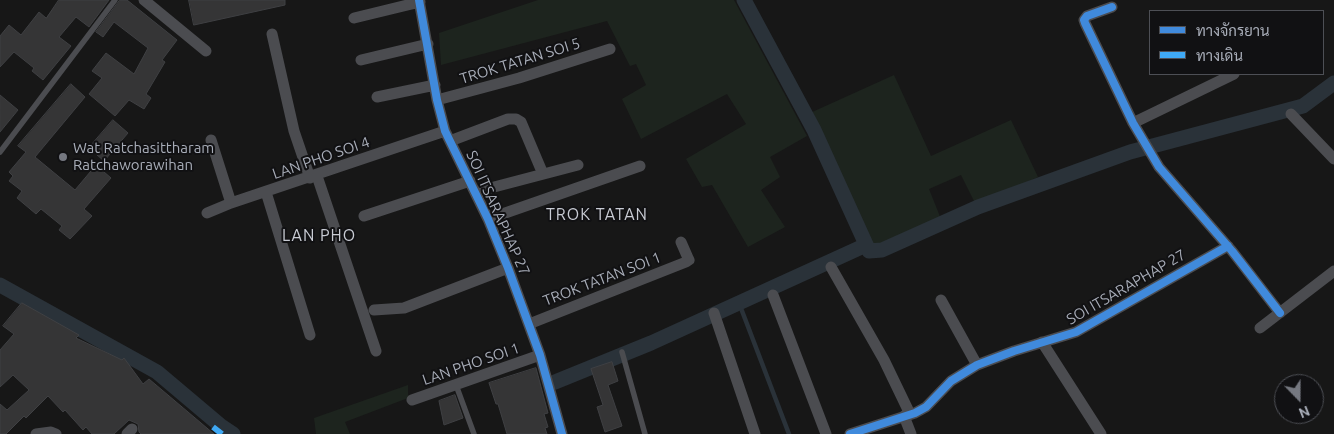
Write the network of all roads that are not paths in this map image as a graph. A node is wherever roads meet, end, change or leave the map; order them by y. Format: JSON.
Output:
{"nodes":[{"id":1,"x":115,"y":0,"type":"edge"},
{"id":2,"x":144,"y":0,"type":"edge"},
{"id":3,"x":420,"y":1,"type":"edge"},
{"id":4,"x":1112,"y":7,"type":"dead end"},
{"id":5,"x":354,"y":18,"type":"dead end"},
{"id":6,"x":272,"y":34,"type":"dead end"},
{"id":7,"x":428,"y":44,"type":"junction"},
{"id":8,"x":610,"y":49,"type":"dead end"},
{"id":9,"x":206,"y":51,"type":"dead end"},
{"id":10,"x":361,"y":60,"type":"dead end"},
{"id":11,"x":1232,"y":75,"type":"edge"},
{"id":12,"x":435,"y":85,"type":"junction"},
{"id":13,"x":377,"y":97,"type":"dead end"},
{"id":14,"x":437,"y":100,"type":"junction"},
{"id":15,"x":1292,"y":114,"type":"dead end"},
{"id":16,"x":1133,"y":123,"type":"junction"},
{"id":17,"x":448,"y":136,"type":"junction"},
{"id":18,"x":211,"y":140,"type":"dead end"},
{"id":19,"x":0,"y":152,"type":"edge"},
{"id":20,"x":1334,"y":159,"type":"edge"},
{"id":21,"x":578,"y":165,"type":"dead end"},
{"id":22,"x":640,"y":166,"type":"dead end"},
{"id":23,"x":543,"y":174,"type":"junction"},
{"id":24,"x":314,"y":177,"type":"junction"},
{"id":25,"x":470,"y":182,"type":"junction"},
{"id":26,"x":266,"y":192,"type":"junction"},
{"id":27,"x":475,"y":192,"type":"junction"},
{"id":28,"x":231,"y":204,"type":"junction"},
{"id":29,"x":208,"y":213,"type":"dead end"},
{"id":30,"x":364,"y":216,"type":"dead end"},
{"id":31,"x":488,"y":219,"type":"junction"},
{"id":32,"x":681,"y":242,"type":"dead end"},
{"id":33,"x":1228,"y":246,"type":"junction"},
{"id":34,"x":831,"y":267,"type":"dead end"},
{"id":35,"x":508,"y":268,"type":"junction"},
{"id":36,"x":1334,"y":271,"type":"edge"},
{"id":37,"x":773,"y":295,"type":"dead end"},
{"id":38,"x":941,"y":300,"type":"dead end"},
{"id":39,"x":374,"y":310,"type":"dead end"},
{"id":40,"x":714,"y":313,"type":"dead end"},
{"id":41,"x":1280,"y":313,"type":"junction"},
{"id":42,"x":529,"y":324,"type":"junction"},
{"id":43,"x":1260,"y":328,"type":"dead end"},
{"id":44,"x":310,"y":335,"type":"dead end"},
{"id":45,"x":1042,"y":342,"type":"junction"},
{"id":46,"x":376,"y":351,"type":"dead end"},
{"id":47,"x":622,"y":352,"type":"dead end"},
{"id":48,"x":540,"y":355,"type":"junction"},
{"id":49,"x":977,"y":365,"type":"junction"},
{"id":50,"x":456,"y":385,"type":"junction"},
{"id":51,"x":412,"y":400,"type":"dead end"},
{"id":52,"x":907,"y":415,"type":"junction"},
{"id":53,"x":36,"y":434,"type":"edge"},
{"id":54,"x":56,"y":434,"type":"edge"},
{"id":55,"x":474,"y":434,"type":"edge"},
{"id":56,"x":562,"y":434,"type":"edge"},
{"id":57,"x":645,"y":434,"type":"edge"},
{"id":58,"x":756,"y":434,"type":"edge"},
{"id":59,"x":826,"y":434,"type":"edge"},
{"id":60,"x":850,"y":434,"type":"edge"},
{"id":61,"x":911,"y":434,"type":"edge"},
{"id":62,"x":1101,"y":434,"type":"edge"}],
"edges":[{"from":1,"to":19,"type":"lane"},
{"from":2,"to":9,"type":"street"},
{"from":3,"to":5,"type":"street"},
{"from":3,"to":7,"type":"street","name":"SOI ITSARAPHAP 27"},
{"from":4,"to":16,"type":"street"},
{"from":6,"to":24,"type":"street"},
{"from":7,"to":10,"type":"street"},
{"from":7,"to":12,"type":"street","name":"SOI ITSARAPHAP 27"},
{"from":8,"to":14,"type":"street","name":"TROK TATAN SOI 5"},
{"from":11,"to":16,"type":"street"},
{"from":12,"to":13,"type":"street"},
{"from":12,"to":14,"type":"street","name":"SOI ITSARAPHAP 27"},
{"from":14,"to":17,"type":"street","name":"SOI ITSARAPHAP 27"},
{"from":15,"to":20,"type":"street"},
{"from":16,"to":33,"type":"street"},
{"from":17,"to":23,"type":"street","name":"LAN PHO SOI 4"},
{"from":17,"to":24,"type":"street","name":"LAN PHO SOI 4"},
{"from":17,"to":25,"type":"street","name":"SOI ITSARAPHAP 27"},
{"from":18,"to":28,"type":"street"},
{"from":21,"to":23,"type":"street"},
{"from":22,"to":31,"type":"street"},
{"from":23,"to":27,"type":"street"},
{"from":24,"to":26,"type":"street","name":"LAN PHO SOI 4"},
{"from":24,"to":46,"type":"street"},
{"from":25,"to":27,"type":"street","name":"SOI ITSARAPHAP 27"},
{"from":25,"to":30,"type":"street"},
{"from":26,"to":28,"type":"street","name":"LAN PHO SOI 4"},
{"from":26,"to":44,"type":"street"},
{"from":27,"to":31,"type":"street","name":"SOI ITSARAPHAP 27"},
{"from":28,"to":29,"type":"street","name":"LAN PHO SOI 4"},
{"from":31,"to":35,"type":"street","name":"SOI ITSARAPHAP 27"},
{"from":32,"to":42,"type":"street","name":"TROK TATAN SOI 1"},
{"from":33,"to":41,"type":"street"},
{"from":33,"to":45,"type":"street","name":"SOI ITSARAPHAP 27"},
{"from":34,"to":52,"type":"street"},
{"from":35,"to":39,"type":"street"},
{"from":35,"to":42,"type":"street","name":"SOI ITSARAPHAP 27"},
{"from":36,"to":41,"type":"street"},
{"from":37,"to":59,"type":"street"},
{"from":38,"to":49,"type":"street"},
{"from":40,"to":58,"type":"street"},
{"from":41,"to":43,"type":"street"},
{"from":42,"to":48,"type":"street","name":"SOI ITSARAPHAP 27"},
{"from":45,"to":49,"type":"street","name":"SOI ITSARAPHAP 27"},
{"from":45,"to":62,"type":"street"},
{"from":47,"to":57,"type":"lane"},
{"from":48,"to":50,"type":"street","name":"LAN PHO SOI 1"},
{"from":48,"to":56,"type":"street","name":"SOI ITSARAPHAP 27"},
{"from":49,"to":52,"type":"street","name":"SOI ITSARAPHAP 27"},
{"from":50,"to":51,"type":"street","name":"LAN PHO SOI 1"},
{"from":50,"to":55,"type":"lane"},
{"from":52,"to":60,"type":"street","name":"SOI ITSARAPHAP 27"},
{"from":52,"to":61,"type":"street"},
{"from":53,"to":54,"type":"street"}]}
